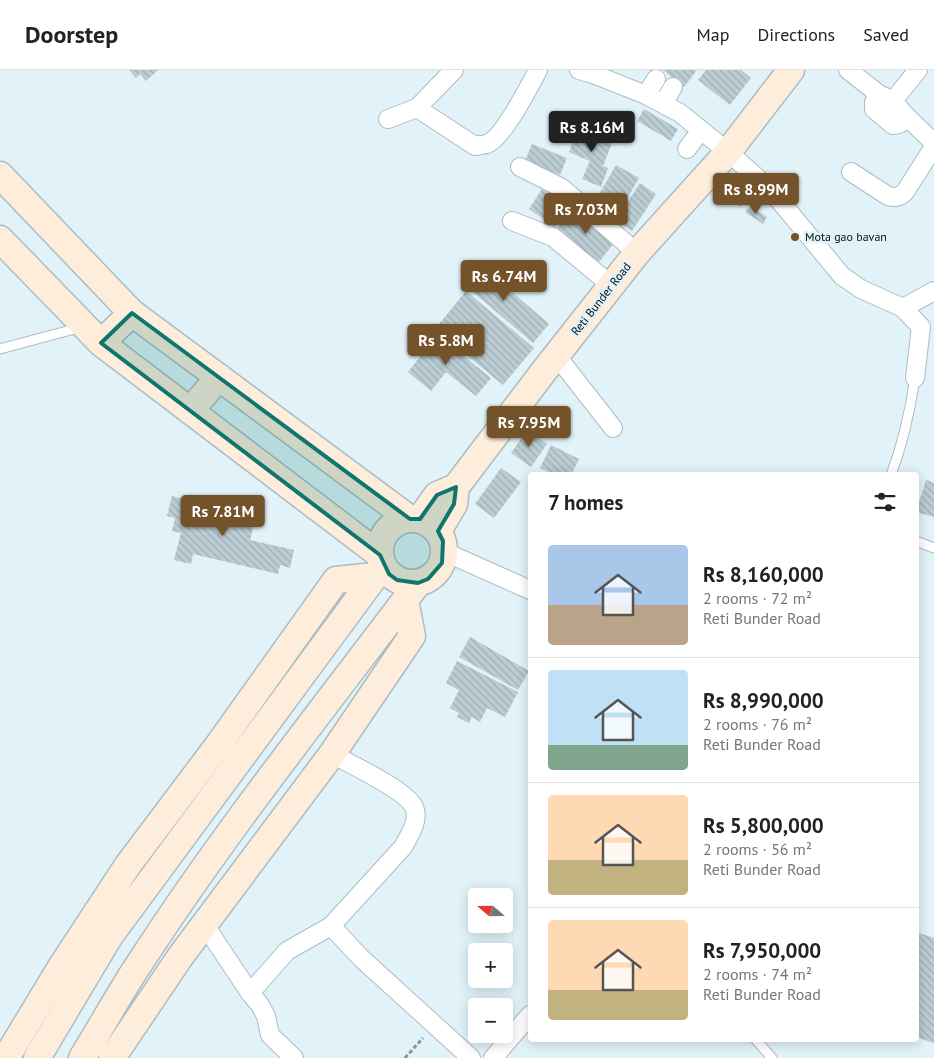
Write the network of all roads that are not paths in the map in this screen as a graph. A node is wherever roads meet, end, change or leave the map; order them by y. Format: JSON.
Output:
{"nodes":[{"id":1,"x":538,"y":70,"type":"edge"},
{"id":2,"x":791,"y":70,"type":"edge"},
{"id":3,"x":848,"y":70,"type":"edge"},
{"id":4,"x":918,"y":70,"type":"edge"},
{"id":5,"x":453,"y":71,"type":"edge"},
{"id":6,"x":589,"y":71,"type":"edge"},
{"id":7,"x":656,"y":79,"type":"dead end"},
{"id":8,"x":672,"y":87,"type":"dead end"},
{"id":9,"x":646,"y":95,"type":"junction"},
{"id":10,"x":663,"y":104,"type":"junction"},
{"id":11,"x":892,"y":104,"type":"junction"},
{"id":12,"x":417,"y":108,"type":"junction"},
{"id":13,"x":388,"y":119,"type":"dead end"},
{"id":14,"x":701,"y":130,"type":"junction"},
{"id":15,"x":934,"y":144,"type":"edge"},
{"id":16,"x":687,"y":149,"type":"dead end"},
{"id":17,"x":728,"y":152,"type":"junction"},
{"id":18,"x":520,"y":167,"type":"dead end"},
{"id":19,"x":851,"y":172,"type":"dead end"},
{"id":20,"x":0,"y":175,"type":"edge"},
{"id":21,"x":512,"y":221,"type":"dead end"},
{"id":22,"x":0,"y":239,"type":"edge"},
{"id":23,"x":637,"y":253,"type":"junction"},
{"id":24,"x":611,"y":285,"type":"junction"},
{"id":25,"x":934,"y":291,"type":"edge"},
{"id":26,"x":903,"y":308,"type":"junction"},
{"id":27,"x":132,"y":313,"type":"junction"},
{"id":28,"x":928,"y":329,"type":"edge"},
{"id":29,"x":93,"y":335,"type":"junction"},
{"id":30,"x":0,"y":349,"type":"edge"},
{"id":31,"x":556,"y":355,"type":"junction"},
{"id":32,"x":219,"y":377,"type":"junction"},
{"id":33,"x":915,"y":378,"type":"joint"},
{"id":34,"x":190,"y":411,"type":"junction"},
{"id":35,"x":613,"y":428,"type":"dead end"},
{"id":36,"x":892,"y":472,"type":"edge"},
{"id":37,"x":428,"y":530,"type":"junction"},
{"id":38,"x":919,"y":542,"type":"edge"},
{"id":39,"x":934,"y":548,"type":"edge"},
{"id":40,"x":379,"y":565,"type":"junction"},
{"id":41,"x":528,"y":589,"type":"edge"},
{"id":42,"x":412,"y":592,"type":"junction"},
{"id":43,"x":332,"y":754,"type":"junction"},
{"id":44,"x":204,"y":924,"type":"junction"},
{"id":45,"x":331,"y":926,"type":"junction"},
{"id":46,"x":250,"y":993,"type":"junction"},
{"id":47,"x":528,"y":1017,"type":"edge"},
{"id":48,"x":758,"y":1042,"type":"edge"},
{"id":49,"x":6,"y":1058,"type":"edge"},
{"id":50,"x":37,"y":1058,"type":"edge"},
{"id":51,"x":82,"y":1058,"type":"edge"},
{"id":52,"x":112,"y":1058,"type":"edge"},
{"id":53,"x":294,"y":1058,"type":"edge"},
{"id":54,"x":472,"y":1058,"type":"edge"},
{"id":55,"x":493,"y":1058,"type":"edge"},
{"id":56,"x":772,"y":1058,"type":"edge"}],
"edges":[{"from":1,"to":12,"type":"street"},
{"from":2,"to":17,"type":"street","name":"Reti Bunder Road"},
{"from":3,"to":11,"type":"street"},
{"from":4,"to":11,"type":"street"},
{"from":5,"to":12,"type":"street"},
{"from":6,"to":9,"type":"street"},
{"from":7,"to":9,"type":"street"},
{"from":8,"to":10,"type":"street"},
{"from":9,"to":10,"type":"street"},
{"from":10,"to":14,"type":"street"},
{"from":11,"to":15,"type":"street"},
{"from":12,"to":13,"type":"street"},
{"from":14,"to":16,"type":"street"},
{"from":14,"to":17,"type":"street"},
{"from":15,"to":19,"type":"street"},
{"from":17,"to":23,"type":"street","name":"Reti Bunder Road"},
{"from":17,"to":26,"type":"street"},
{"from":18,"to":23,"type":"street"},
{"from":20,"to":27,"type":"street"},
{"from":21,"to":24,"type":"street"},
{"from":22,"to":29,"type":"street"},
{"from":23,"to":24,"type":"street","name":"Reti Bunder Road"},
{"from":24,"to":31,"type":"street","name":"Reti Bunder Road"},
{"from":25,"to":26,"type":"street"},
{"from":26,"to":28,"type":"street"},
{"from":27,"to":29,"type":"street"},
{"from":27,"to":32,"type":"street"},
{"from":28,"to":33,"type":"street"},
{"from":29,"to":30,"type":"lane"},
{"from":29,"to":34,"type":"street"},
{"from":31,"to":35,"type":"street"},
{"from":31,"to":37,"type":"street","name":"Reti Bunder Road"},
{"from":32,"to":34,"type":"street"},
{"from":32,"to":37,"type":"street"},
{"from":33,"to":36,"type":"lane"},
{"from":34,"to":40,"type":"street"},
{"from":37,"to":40,"type":"street"},
{"from":37,"to":41,"type":"street"},
{"from":37,"to":42,"type":"street"},
{"from":38,"to":39,"type":"lane"},
{"from":40,"to":42,"type":"street"},
{"from":40,"to":49,"type":"street"},
{"from":40,"to":50,"type":"street"},
{"from":42,"to":43,"type":"street"},
{"from":42,"to":51,"type":"street"},
{"from":43,"to":44,"type":"street"},
{"from":43,"to":45,"type":"street"},
{"from":44,"to":46,"type":"street"},
{"from":44,"to":52,"type":"street"},
{"from":45,"to":46,"type":"street"},
{"from":45,"to":54,"type":"street"},
{"from":46,"to":53,"type":"street"},
{"from":47,"to":55,"type":"street"},
{"from":48,"to":56,"type":"lane"}]}
